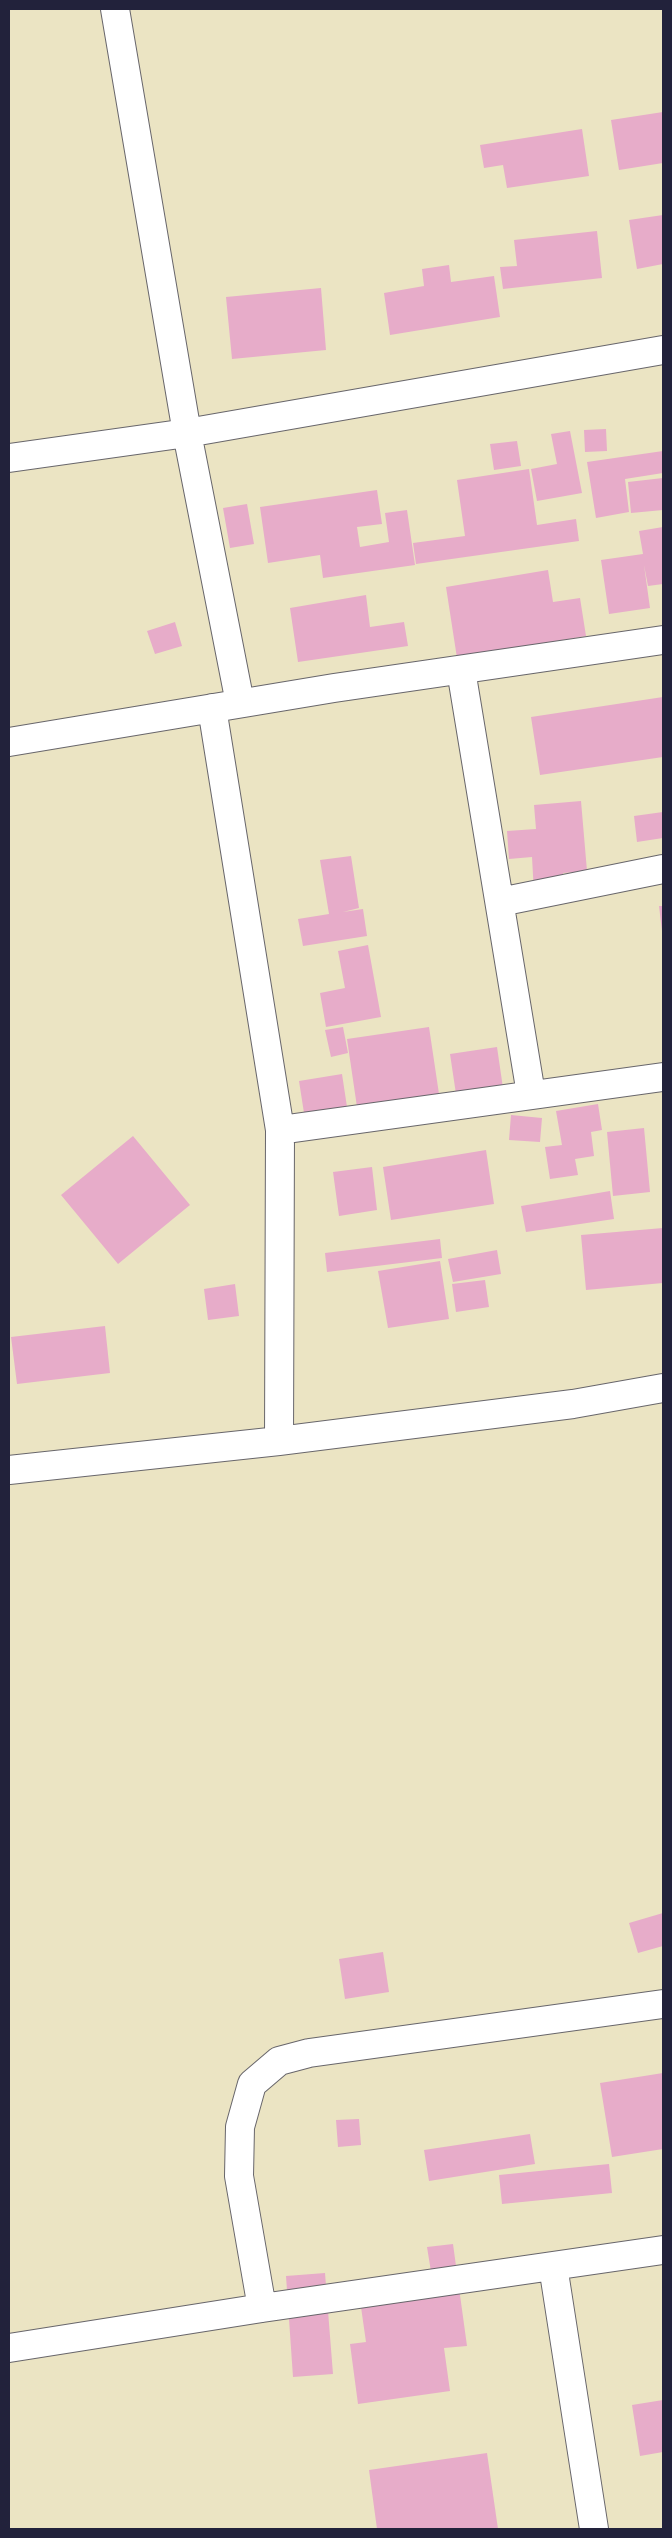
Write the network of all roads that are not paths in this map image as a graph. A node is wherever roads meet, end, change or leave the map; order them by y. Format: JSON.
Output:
{"nodes":[{"id":1,"x":115,"y":9,"type":"edge"},
{"id":2,"x":663,"y":350,"type":"edge"},
{"id":3,"x":187,"y":433,"type":"junction"},
{"id":4,"x":9,"y":458,"type":"edge"},
{"id":5,"x":663,"y":640,"type":"edge"},
{"id":6,"x":461,"y":670,"type":"junction"},
{"id":7,"x":240,"y":704,"type":"junction"},
{"id":8,"x":212,"y":708,"type":"junction"},
{"id":9,"x":9,"y":742,"type":"edge"},
{"id":10,"x":663,"y":869,"type":"edge"},
{"id":11,"x":500,"y":902,"type":"junction"},
{"id":12,"x":663,"y":1077,"type":"edge"},
{"id":13,"x":531,"y":1094,"type":"junction"},
{"id":14,"x":280,"y":1130,"type":"junction"},
{"id":15,"x":663,"y":1388,"type":"edge"},
{"id":16,"x":279,"y":1441,"type":"junction"},
{"id":17,"x":9,"y":1470,"type":"edge"},
{"id":18,"x":663,"y":2004,"type":"edge"},
{"id":19,"x":663,"y":2250,"type":"edge"},
{"id":20,"x":552,"y":2266,"type":"junction"},
{"id":21,"x":262,"y":2308,"type":"junction"},
{"id":22,"x":9,"y":2348,"type":"edge"},
{"id":23,"x":594,"y":2529,"type":"edge"}],
"edges":[{"from":1,"to":3,"type":"street"},
{"from":2,"to":3,"type":"street"},
{"from":3,"to":4,"type":"street"},
{"from":3,"to":7,"type":"street"},
{"from":5,"to":6,"type":"street"},
{"from":6,"to":7,"type":"street"},
{"from":6,"to":11,"type":"street"},
{"from":7,"to":8,"type":"street"},
{"from":8,"to":9,"type":"street"},
{"from":8,"to":14,"type":"street"},
{"from":10,"to":11,"type":"street"},
{"from":11,"to":13,"type":"street"},
{"from":12,"to":13,"type":"street"},
{"from":13,"to":14,"type":"street"},
{"from":14,"to":16,"type":"street"},
{"from":15,"to":16,"type":"street"},
{"from":16,"to":17,"type":"street"},
{"from":18,"to":21,"type":"street"},
{"from":19,"to":20,"type":"street"},
{"from":20,"to":21,"type":"street"},
{"from":20,"to":23,"type":"street"},
{"from":21,"to":22,"type":"street"}]}
